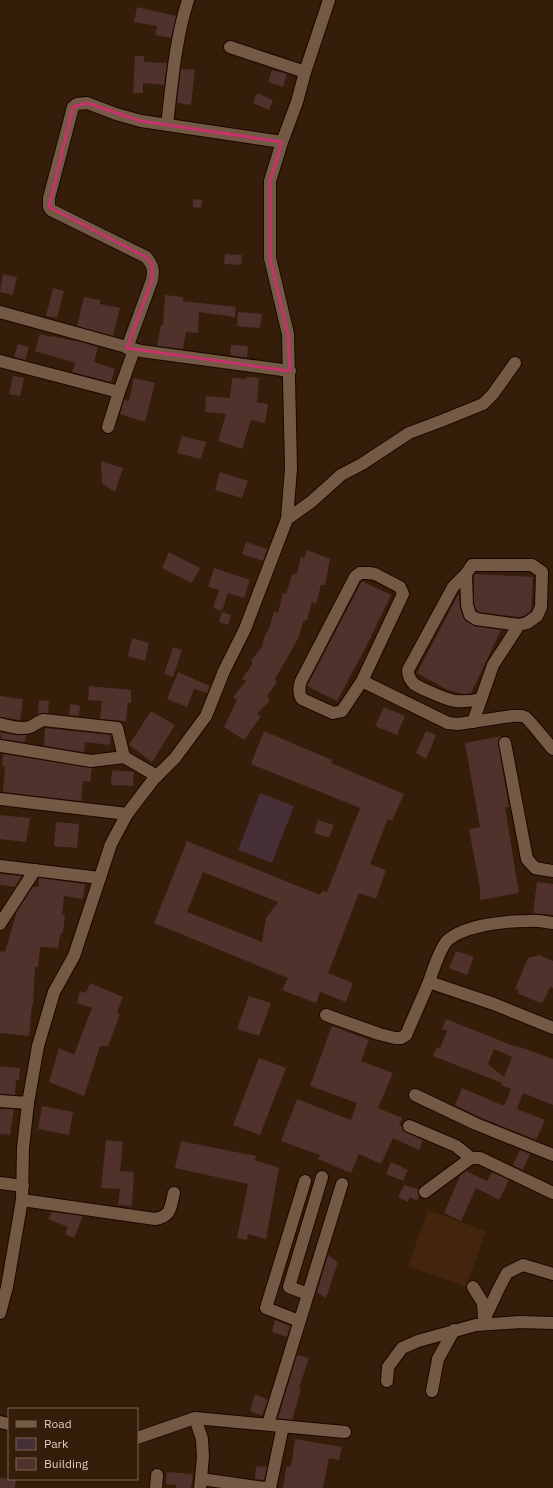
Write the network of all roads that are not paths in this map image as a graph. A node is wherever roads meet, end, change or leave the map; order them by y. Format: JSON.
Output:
{"nodes":[{"id":1,"x":188,"y":0,"type":"edge"},
{"id":2,"x":330,"y":0,"type":"edge"},
{"id":3,"x":230,"y":46,"type":"dead end"},
{"id":4,"x":305,"y":72,"type":"junction"},
{"id":5,"x":167,"y":125,"type":"junction"},
{"id":6,"x":282,"y":142,"type":"junction"},
{"id":7,"x":0,"y":312,"type":"edge"},
{"id":8,"x":131,"y":349,"type":"junction"},
{"id":9,"x":0,"y":361,"type":"edge"},
{"id":10,"x":515,"y":363,"type":"dead end"},
{"id":11,"x":290,"y":371,"type":"junction"},
{"id":12,"x":119,"y":392,"type":"junction"},
{"id":13,"x":108,"y":427,"type":"dead end"},
{"id":14,"x":288,"y":519,"type":"junction"},
{"id":15,"x":466,"y":574,"type":"junction"},
{"id":16,"x":519,"y":625,"type":"junction"},
{"id":17,"x":362,"y":681,"type":"junction"},
{"id":18,"x":481,"y":699,"type":"junction"},
{"id":19,"x":473,"y":722,"type":"junction"},
{"id":20,"x":0,"y":724,"type":"edge"},
{"id":21,"x":504,"y":743,"type":"dead end"},
{"id":22,"x":0,"y":746,"type":"edge"},
{"id":23,"x":553,"y":749,"type":"edge"},
{"id":24,"x":124,"y":757,"type":"junction"},
{"id":25,"x":157,"y":776,"type":"junction"},
{"id":26,"x":0,"y":799,"type":"edge"},
{"id":27,"x":127,"y":814,"type":"junction"},
{"id":28,"x":0,"y":866,"type":"edge"},
{"id":29,"x":35,"y":870,"type":"junction"},
{"id":30,"x":553,"y":871,"type":"edge"},
{"id":31,"x":100,"y":878,"type":"junction"},
{"id":32,"x":0,"y":924,"type":"edge"},
{"id":33,"x":553,"y":924,"type":"edge"},
{"id":34,"x":428,"y":982,"type":"junction"},
{"id":35,"x":326,"y":1015,"type":"dead end"},
{"id":36,"x":553,"y":1028,"type":"edge"},
{"id":37,"x":415,"y":1095,"type":"dead end"},
{"id":38,"x":0,"y":1101,"type":"edge"},
{"id":39,"x":28,"y":1103,"type":"junction"},
{"id":40,"x":409,"y":1126,"type":"dead end"},
{"id":41,"x":553,"y":1155,"type":"edge"},
{"id":42,"x":471,"y":1158,"type":"junction"},
{"id":43,"x":322,"y":1177,"type":"dead end"},
{"id":44,"x":305,"y":1180,"type":"dead end"},
{"id":45,"x":0,"y":1183,"type":"edge"},
{"id":46,"x":342,"y":1184,"type":"dead end"},
{"id":47,"x":23,"y":1186,"type":"junction"},
{"id":48,"x":425,"y":1192,"type":"dead end"},
{"id":49,"x":174,"y":1193,"type":"dead end"},
{"id":50,"x":553,"y":1193,"type":"edge"},
{"id":51,"x":22,"y":1200,"type":"junction"},
{"id":52,"x":553,"y":1274,"type":"edge"},
{"id":53,"x":473,"y":1287,"type":"dead end"},
{"id":54,"x":308,"y":1294,"type":"junction"},
{"id":55,"x":0,"y":1313,"type":"edge"},
{"id":56,"x":299,"y":1321,"type":"junction"},
{"id":57,"x":553,"y":1323,"type":"edge"},
{"id":58,"x":454,"y":1330,"type":"junction"},
{"id":59,"x":387,"y":1381,"type":"dead end"},
{"id":60,"x":432,"y":1391,"type":"dead end"},
{"id":61,"x":195,"y":1418,"type":"junction"},
{"id":62,"x":268,"y":1424,"type":"junction"},
{"id":63,"x":283,"y":1426,"type":"junction"},
{"id":64,"x":345,"y":1432,"type":"dead end"},
{"id":65,"x":138,"y":1438,"type":"edge"},
{"id":66,"x":158,"y":1475,"type":"dead end"},
{"id":67,"x":200,"y":1484,"type":"edge"},
{"id":68,"x":156,"y":1488,"type":"edge"},
{"id":69,"x":265,"y":1488,"type":"edge"},
{"id":70,"x":270,"y":1488,"type":"edge"}],
"edges":[{"from":1,"to":5,"type":"street"},
{"from":2,"to":4,"type":"street"},
{"from":3,"to":4,"type":"street"},
{"from":4,"to":6,"type":"street"},
{"from":5,"to":6,"type":"street"},
{"from":5,"to":8,"type":"street"},
{"from":6,"to":11,"type":"street"},
{"from":7,"to":8,"type":"street"},
{"from":8,"to":11,"type":"street"},
{"from":8,"to":12,"type":"street"},
{"from":9,"to":12,"type":"street"},
{"from":10,"to":14,"type":"street"},
{"from":11,"to":14,"type":"street"},
{"from":12,"to":13,"type":"street"},
{"from":14,"to":25,"type":"street"},
{"from":15,"to":16,"type":"street"},
{"from":15,"to":16,"type":"street"},
{"from":15,"to":18,"type":"street"},
{"from":16,"to":18,"type":"street"},
{"from":17,"to":17,"type":"street"},
{"from":17,"to":19,"type":"street"},
{"from":18,"to":19,"type":"street"},
{"from":19,"to":23,"type":"street"},
{"from":20,"to":24,"type":"street"},
{"from":21,"to":30,"type":"street"},
{"from":22,"to":24,"type":"street"},
{"from":24,"to":25,"type":"street"},
{"from":25,"to":27,"type":"street"},
{"from":26,"to":27,"type":"street"},
{"from":27,"to":31,"type":"street"},
{"from":28,"to":29,"type":"street"},
{"from":29,"to":31,"type":"street"},
{"from":29,"to":32,"type":"street"},
{"from":31,"to":39,"type":"street"},
{"from":33,"to":34,"type":"street"},
{"from":34,"to":35,"type":"street"},
{"from":34,"to":36,"type":"street"},
{"from":37,"to":41,"type":"street"},
{"from":38,"to":39,"type":"street"},
{"from":39,"to":47,"type":"street"},
{"from":40,"to":42,"type":"street"},
{"from":42,"to":48,"type":"street"},
{"from":42,"to":50,"type":"street"},
{"from":43,"to":54,"type":"street"},
{"from":44,"to":56,"type":"street"},
{"from":45,"to":47,"type":"street"},
{"from":46,"to":54,"type":"street"},
{"from":47,"to":51,"type":"street"},
{"from":49,"to":51,"type":"street"},
{"from":51,"to":55,"type":"street"},
{"from":52,"to":53,"type":"street"},
{"from":54,"to":56,"type":"street"},
{"from":56,"to":62,"type":"street"},
{"from":57,"to":58,"type":"street"},
{"from":58,"to":59,"type":"street"},
{"from":58,"to":60,"type":"street"},
{"from":61,"to":62,"type":"street"},
{"from":61,"to":65,"type":"street"},
{"from":61,"to":67,"type":"street"},
{"from":62,"to":63,"type":"street"},
{"from":63,"to":64,"type":"street"},
{"from":63,"to":70,"type":"street"},
{"from":66,"to":68,"type":"street"},
{"from":67,"to":69,"type":"street"}]}
